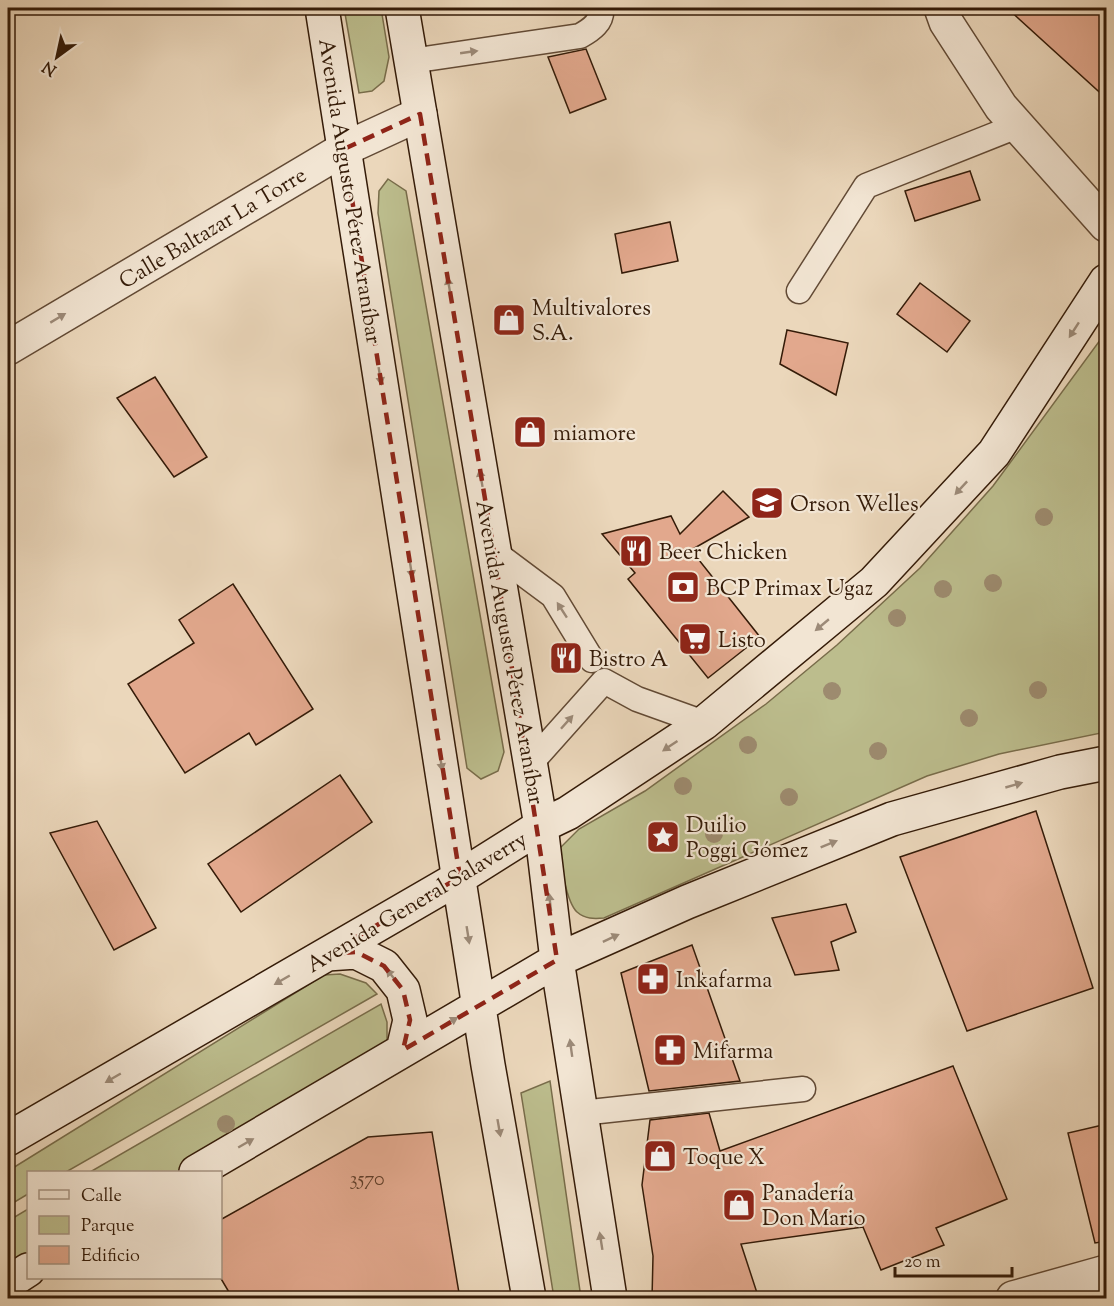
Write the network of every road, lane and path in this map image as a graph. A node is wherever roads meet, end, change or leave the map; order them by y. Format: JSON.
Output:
{"nodes":[{"id":1,"x":322,"y":8,"type":"edge"},
{"id":2,"x":402,"y":8,"type":"edge"},
{"id":3,"x":601,"y":8,"type":"edge"},
{"id":4,"x":941,"y":8,"type":"edge"},
{"id":5,"x":411,"y":61,"type":"junction"},
{"id":6,"x":420,"y":114,"type":"junction"},
{"id":7,"x":1017,"y":126,"type":"junction"},
{"id":8,"x":344,"y":149,"type":"junction"},
{"id":9,"x":1107,"y":225,"type":"edge"},
{"id":10,"x":1107,"y":281,"type":"edge"},
{"id":11,"x":799,"y":291,"type":"dead end"},
{"id":12,"x":8,"y":348,"type":"edge"},
{"id":13,"x":494,"y":552,"type":"junction"},
{"id":14,"x":592,"y":660,"type":"dead end"},
{"id":15,"x":704,"y":723,"type":"junction"},
{"id":16,"x":1107,"y":763,"type":"edge"},
{"id":17,"x":530,"y":764,"type":"junction"},
{"id":18,"x":540,"y":826,"type":"junction"},
{"id":19,"x":460,"y":877,"type":"junction"},
{"id":20,"x":327,"y":954,"type":"junction"},
{"id":21,"x":557,"y":960,"type":"junction"},
{"id":22,"x":479,"y":1005,"type":"junction"},
{"id":23,"x":403,"y":1050,"type":"junction"},
{"id":24,"x":803,"y":1089,"type":"dead end"},
{"id":25,"x":581,"y":1113,"type":"junction"},
{"id":26,"x":8,"y":1139,"type":"edge"},
{"id":27,"x":198,"y":1171,"type":"edge"},
{"id":28,"x":27,"y":1271,"type":"edge"},
{"id":29,"x":1107,"y":1272,"type":"edge"},
{"id":30,"x":8,"y":1283,"type":"edge"},
{"id":31,"x":529,"y":1299,"type":"edge"},
{"id":32,"x":610,"y":1299,"type":"edge"},
{"id":33,"x":1012,"y":1299,"type":"edge"}],
"edges":[{"from":1,"to":8,"type":"main road","name":"Avenida Augusto Pérez Araníbar"},
{"from":2,"to":5,"type":"main road","name":"Avenida Augusto Pérez Araníbar"},
{"from":5,"to":3,"type":"lane","one_way":true},
{"from":4,"to":7,"type":"main road"},
{"from":5,"to":6,"type":"main road","name":"Avenida Augusto Pérez Araníbar"},
{"from":6,"to":8,"type":"main road","name":"Calle Baltazar La Torre"},
{"from":13,"to":6,"type":"main road","name":"Avenida Augusto Pérez Araníbar","one_way":true},
{"from":7,"to":9,"type":"main road"},
{"from":7,"to":11,"type":"lane"},
{"from":12,"to":8,"type":"main road","name":"Calle Baltazar La Torre","one_way":true},
{"from":8,"to":19,"type":"main road","name":"Avenida Augusto Pérez Araníbar","one_way":true},
{"from":10,"to":15,"type":"main road","name":"Avenida General Salaverry","one_way":true},
{"from":14,"to":13,"type":"lane","one_way":true},
{"from":13,"to":17,"type":"main road","name":"Avenida Augusto Pérez Araníbar"},
{"from":17,"to":15,"type":"lane","one_way":true},
{"from":15,"to":18,"type":"main road","name":"Avenida General Salaverry","one_way":true},
{"from":21,"to":16,"type":"main road","one_way":true},
{"from":17,"to":18,"type":"main road","name":"Avenida Augusto Pérez Araníbar"},
{"from":18,"to":19,"type":"main road","name":"Avenida General Salaverry"},
{"from":21,"to":18,"type":"main road","name":"Avenida Augusto Pérez Araníbar","one_way":true},
{"from":19,"to":20,"type":"main road","name":"Avenida General Salaverry"},
{"from":19,"to":22,"type":"main road","name":"Avenida Augusto Pérez Araníbar","one_way":true},
{"from":23,"to":20,"type":"main road","one_way":true},
{"from":20,"to":26,"type":"main road","name":"Avenida General Salaverry","one_way":true},
{"from":21,"to":22,"type":"main road"},
{"from":25,"to":21,"type":"main road","name":"Avenida Augusto Pérez Araníbar","one_way":true},
{"from":23,"to":22,"type":"main road","one_way":true},
{"from":22,"to":31,"type":"main road","name":"Avenida Augusto Pérez Araníbar","one_way":true},
{"from":27,"to":23,"type":"main road","one_way":true},
{"from":24,"to":25,"type":"lane"},
{"from":32,"to":25,"type":"main road","name":"Avenida Augusto Pérez Araníbar","one_way":true},
{"from":28,"to":30,"type":"main road"},
{"from":29,"to":33,"type":"main road"}]}
